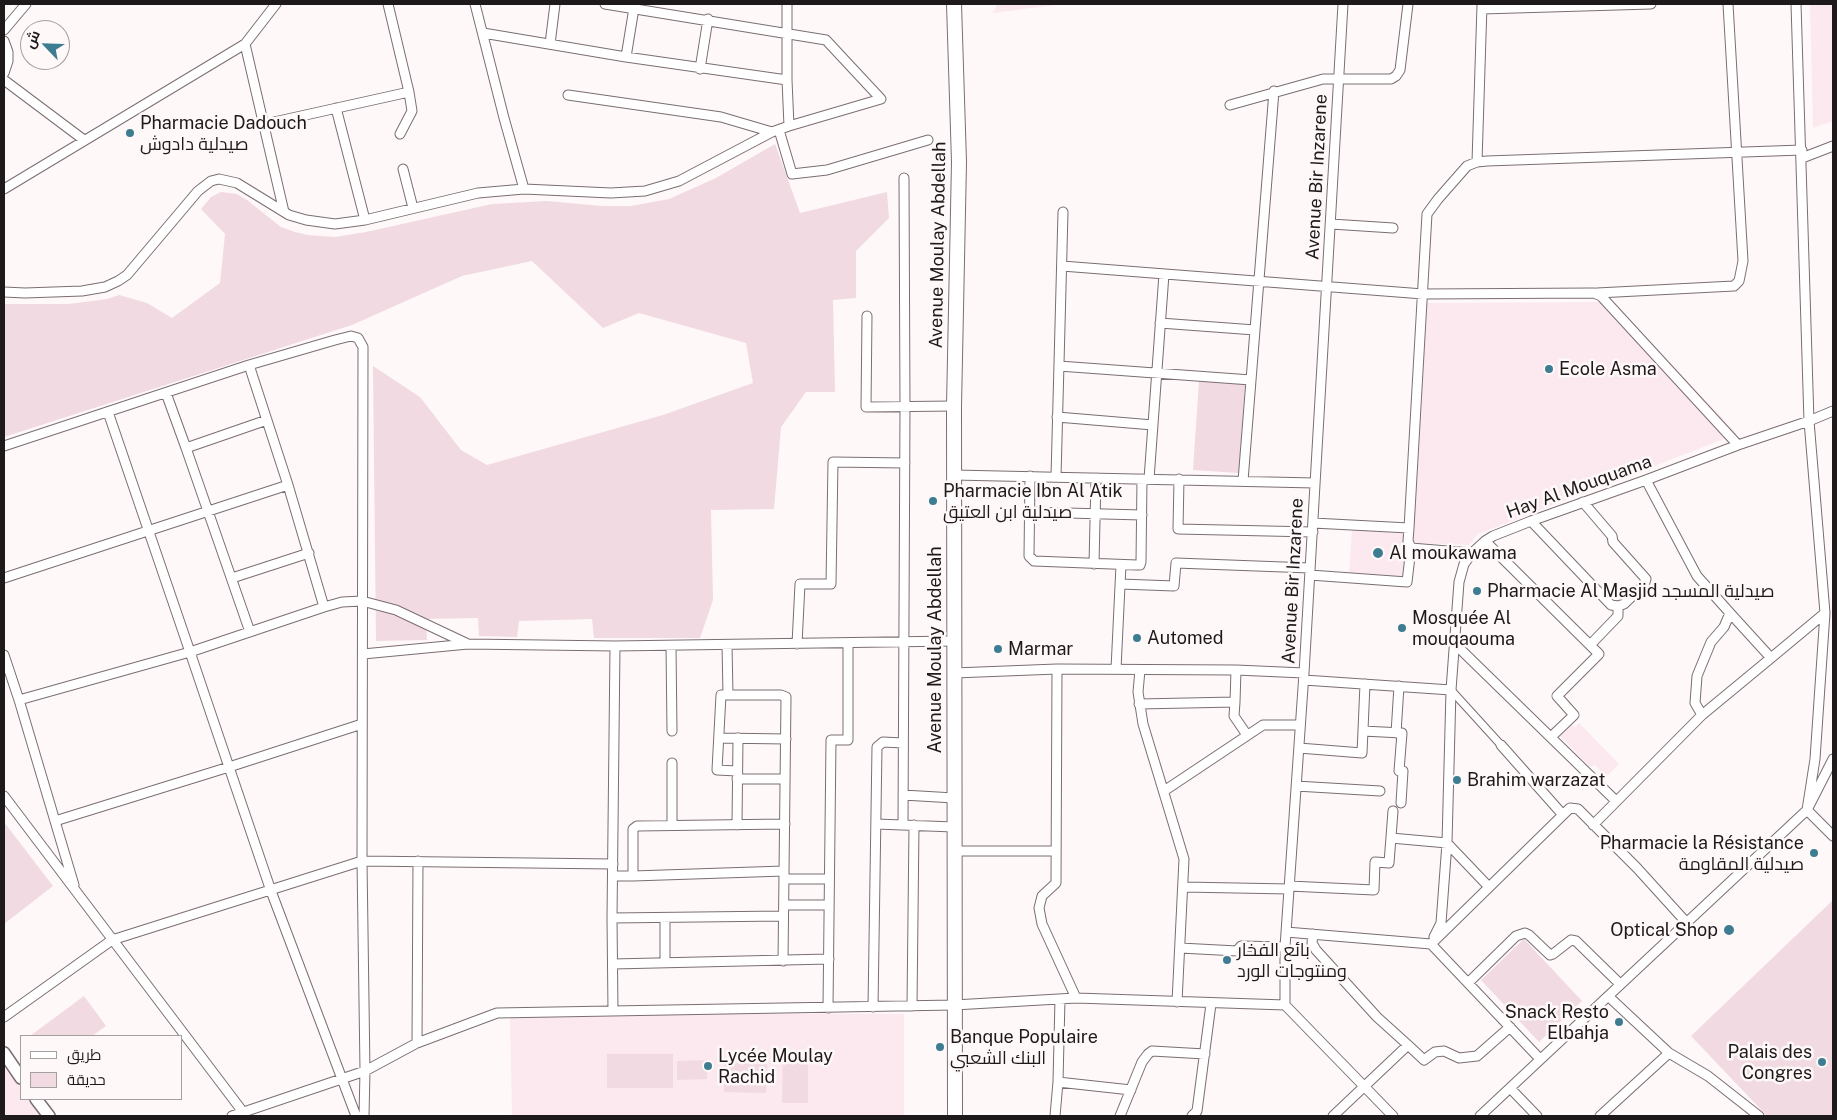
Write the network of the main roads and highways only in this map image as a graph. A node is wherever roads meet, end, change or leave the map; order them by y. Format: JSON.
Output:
{"nodes":[{"id":1,"x":954,"y":4,"type":"edge"},
{"id":2,"x":955,"y":1116,"type":"edge"}],
"edges":[{"from":1,"to":2,"type":"main road","name":"Avenue Moulay Abdellah"}]}
